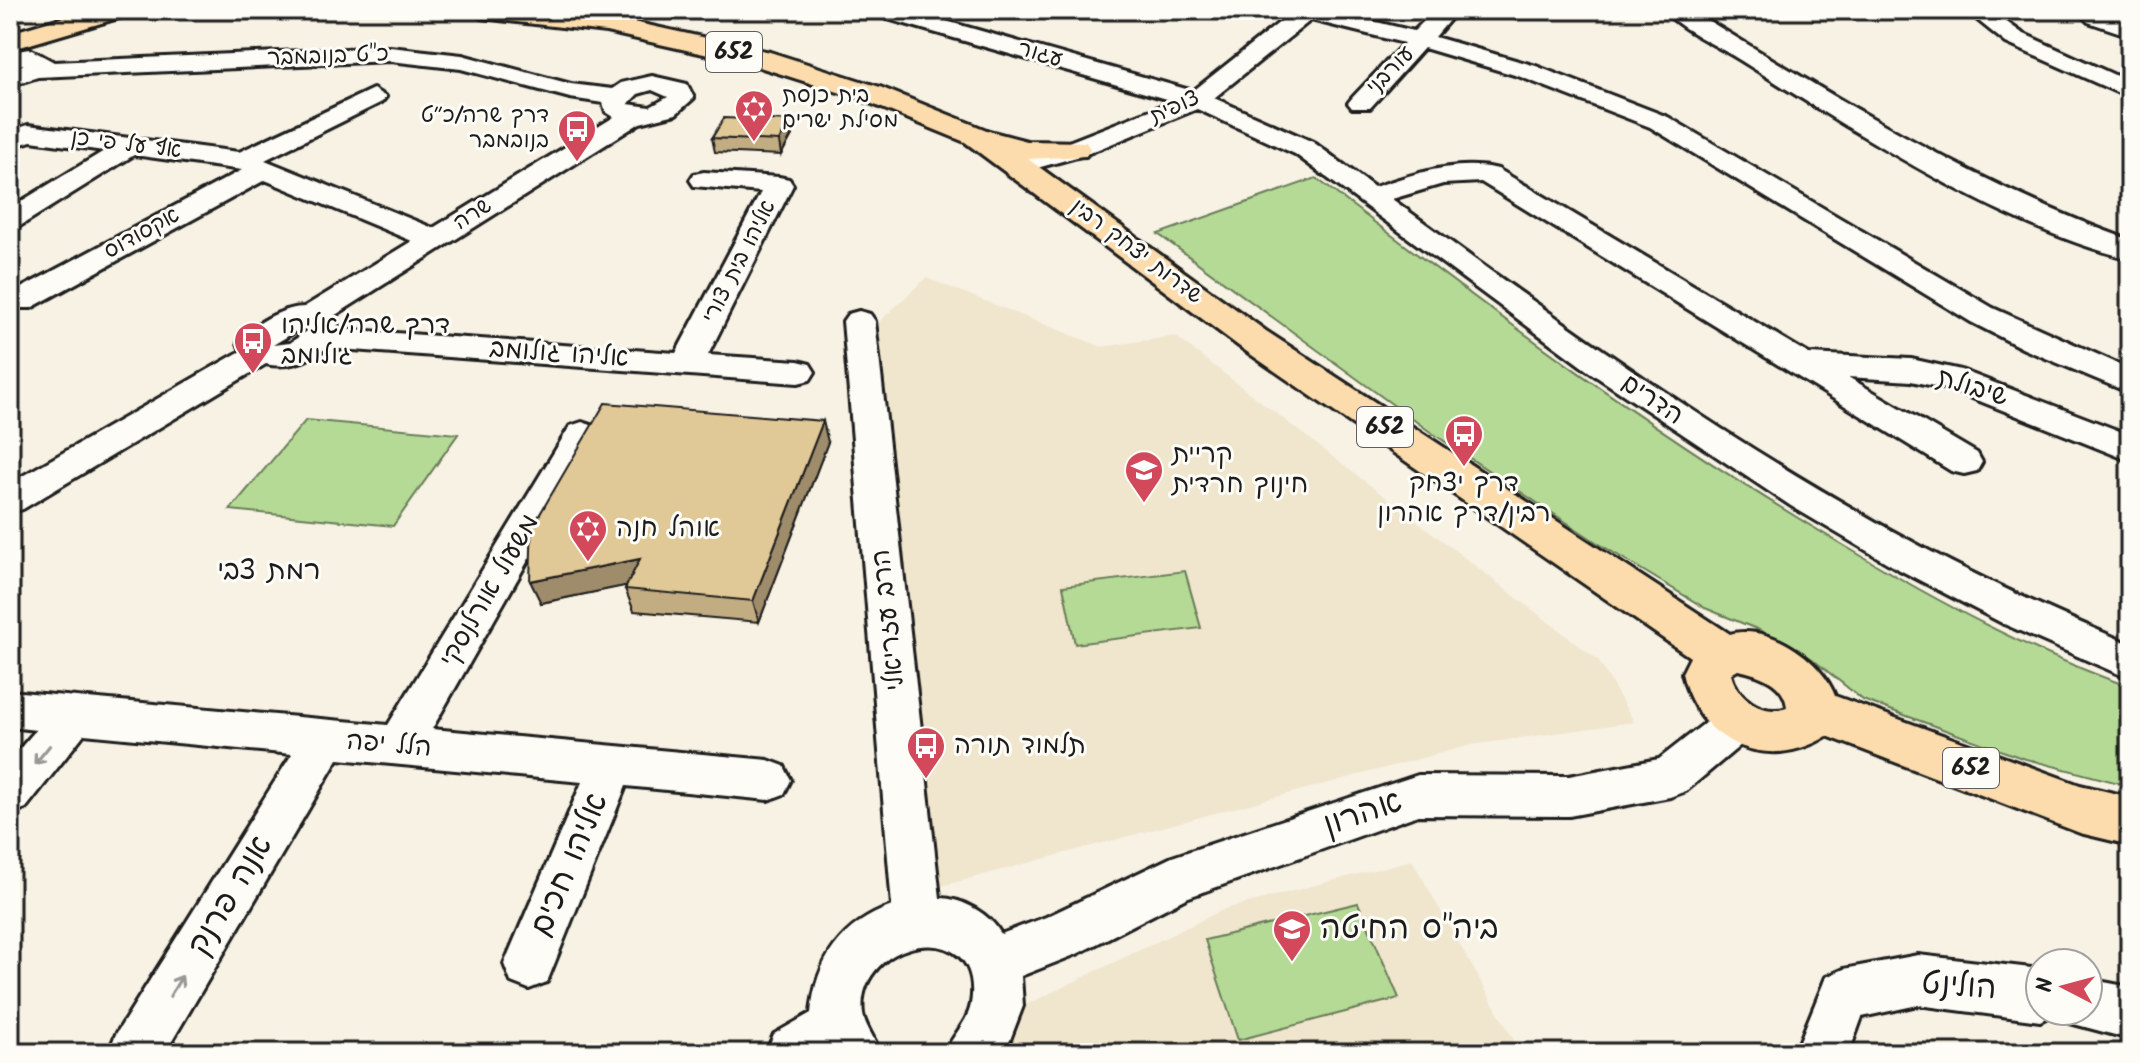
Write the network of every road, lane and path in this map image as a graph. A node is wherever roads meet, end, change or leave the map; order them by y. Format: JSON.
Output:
{"nodes":[{"id":1,"x":116,"y":10,"type":"edge"},
{"id":2,"x":481,"y":10,"type":"edge"},
{"id":3,"x":882,"y":10,"type":"edge"},
{"id":4,"x":1447,"y":10,"type":"edge"},
{"id":5,"x":1675,"y":10,"type":"edge"},
{"id":6,"x":1976,"y":10,"type":"edge"},
{"id":7,"x":2088,"y":10,"type":"edge"},
{"id":8,"x":1305,"y":11,"type":"edge"},
{"id":9,"x":2130,"y":29,"type":"edge"},
{"id":10,"x":1421,"y":40,"type":"junction"},
{"id":11,"x":10,"y":42,"type":"edge"},
{"id":12,"x":10,"y":59,"type":"edge"},
{"id":13,"x":36,"y":70,"type":"junction"},
{"id":14,"x":10,"y":79,"type":"edge"},
{"id":15,"x":2130,"y":91,"type":"edge"},
{"id":16,"x":373,"y":97,"type":"dead end"},
{"id":17,"x":1197,"y":100,"type":"junction"},
{"id":18,"x":1361,"y":103,"type":"dead end"},
{"id":19,"x":626,"y":106,"type":"joint"},
{"id":20,"x":976,"y":136,"type":"junction"},
{"id":21,"x":10,"y":140,"type":"edge"},
{"id":22,"x":130,"y":146,"type":"junction"},
{"id":23,"x":1075,"y":149,"type":"junction"},
{"id":24,"x":254,"y":165,"type":"junction"},
{"id":25,"x":1019,"y":165,"type":"junction"},
{"id":26,"x":704,"y":180,"type":"dead end"},
{"id":27,"x":1054,"y":191,"type":"junction"},
{"id":28,"x":1371,"y":197,"type":"junction"},
{"id":29,"x":10,"y":220,"type":"edge"},
{"id":30,"x":433,"y":239,"type":"junction"},
{"id":31,"x":2130,"y":250,"type":"edge"},
{"id":32,"x":20,"y":301,"type":"dead end"},
{"id":33,"x":859,"y":321,"type":"dead end"},
{"id":34,"x":315,"y":328,"type":"junction"},
{"id":35,"x":688,"y":362,"type":"junction"},
{"id":36,"x":1805,"y":364,"type":"junction"},
{"id":37,"x":798,"y":372,"type":"dead end"},
{"id":38,"x":2130,"y":382,"type":"edge"},
{"id":39,"x":582,"y":434,"type":"dead end"},
{"id":40,"x":2130,"y":449,"type":"edge"},
{"id":41,"x":1964,"y":462,"type":"dead end"},
{"id":42,"x":11,"y":500,"type":"edge"},
{"id":43,"x":1723,"y":654,"type":"junction"},
{"id":44,"x":2130,"y":662,"type":"edge"},
{"id":45,"x":10,"y":709,"type":"edge"},
{"id":46,"x":1813,"y":709,"type":"junction"},
{"id":47,"x":73,"y":716,"type":"junction"},
{"id":48,"x":1739,"y":721,"type":"junction"},
{"id":49,"x":326,"y":739,"type":"junction"},
{"id":50,"x":399,"y":747,"type":"junction"},
{"id":51,"x":612,"y":765,"type":"junction"},
{"id":52,"x":768,"y":780,"type":"dead end"},
{"id":53,"x":10,"y":794,"type":"edge"},
{"id":54,"x":2130,"y":821,"type":"edge"},
{"id":55,"x":918,"y":919,"type":"junction"},
{"id":56,"x":992,"y":962,"type":"junction"},
{"id":57,"x":529,"y":964,"type":"dead end"},
{"id":58,"x":2024,"y":993,"type":"edge"},
{"id":59,"x":2104,"y":1008,"type":"edge"},
{"id":60,"x":2130,"y":1013,"type":"edge"},
{"id":61,"x":847,"y":1039,"type":"edge"},
{"id":62,"x":135,"y":1053,"type":"edge"},
{"id":63,"x":793,"y":1053,"type":"edge"},
{"id":64,"x":972,"y":1053,"type":"edge"},
{"id":65,"x":1822,"y":1053,"type":"edge"}],
"edges":[{"from":1,"to":11,"type":"main road"},
{"from":2,"to":20,"type":"main road","name":"שדרות יצחק רבין","number":"652"},
{"from":3,"to":17,"type":"street","name":"עגור"},
{"from":4,"to":10,"type":"street","name":"עורבני"},
{"from":5,"to":31,"type":"street"},
{"from":6,"to":15,"type":"street"},
{"from":7,"to":9,"type":"street"},
{"from":8,"to":10,"type":"street","name":"עורבני"},
{"from":8,"to":17,"type":"street","name":"צופית"},
{"from":10,"to":18,"type":"street","name":"עורבני"},
{"from":10,"to":38,"type":"street","name":"עורבני"},
{"from":12,"to":13,"type":"street"},
{"from":13,"to":14,"type":"street"},
{"from":13,"to":19,"type":"street","name":"כ\"ט בנובמבר"},
{"from":16,"to":24,"type":"street"},
{"from":17,"to":23,"type":"street","name":"צופית"},
{"from":17,"to":28,"type":"street","name":"הדרים"},
{"from":19,"to":30,"type":"street","name":"שרה"},
{"from":20,"to":23,"type":"main road"},
{"from":20,"to":25,"type":"main road","name":"שדרות יצחק רבין","number":"652"},
{"from":21,"to":22,"type":"street","name":"אף על פי כן"},
{"from":22,"to":24,"type":"street","name":"אף על פי כן"},
{"from":22,"to":29,"type":"street"},
{"from":23,"to":25,"type":"street","name":"צופית"},
{"from":23,"to":27,"type":"main road"},
{"from":24,"to":30,"type":"street","name":"אף על פי כן"},
{"from":24,"to":32,"type":"street","name":"אקסודוס"},
{"from":25,"to":27,"type":"main road","name":"שדרות יצחק רבין","number":"652"},
{"from":26,"to":35,"type":"street","name":"אליהו בית צורי"},
{"from":27,"to":43,"type":"main road","name":"שדרות יצחק רבין","number":"652"},
{"from":28,"to":36,"type":"street"},
{"from":28,"to":44,"type":"street","name":"הדרים"},
{"from":30,"to":34,"type":"street","name":"שרה"},
{"from":33,"to":55,"type":"street","name":"הרב עזריאלי"},
{"from":34,"to":35,"type":"street","name":"אליהו גולומב"},
{"from":34,"to":42,"type":"street","name":"שרה"},
{"from":35,"to":37,"type":"street","name":"אליהו גולומב"},
{"from":36,"to":40,"type":"street","name":"שיבולת"},
{"from":36,"to":41,"type":"street"},
{"from":39,"to":50,"type":"street","name":"משעול אורלנסקי"},
{"from":43,"to":46,"type":"main road"},
{"from":43,"to":48,"type":"main road"},
{"from":45,"to":47,"type":"street","name":"הלל יפה"},
{"from":46,"to":48,"type":"main road"},
{"from":46,"to":54,"type":"main road","number":"652"},
{"from":47,"to":49,"type":"street","name":"הלל יפה"},
{"from":47,"to":53,"type":"street","one_way":true},
{"from":48,"to":56,"type":"street","name":"אהרון"},
{"from":49,"to":50,"type":"street","name":"הלל יפה"},
{"from":62,"to":49,"type":"street","name":"אנה פרנק","one_way":true},
{"from":50,"to":51,"type":"street","name":"הלל יפה"},
{"from":51,"to":52,"type":"street","name":"הלל יפה"},
{"from":51,"to":57,"type":"street","name":"אליהו חכים"},
{"from":55,"to":56,"type":"street"},
{"from":55,"to":61,"type":"street"},
{"from":56,"to":64,"type":"street"},
{"from":58,"to":65,"type":"street","name":"הולינט"},
{"from":59,"to":60,"type":"street"},
{"from":61,"to":63,"type":"street"}]}
